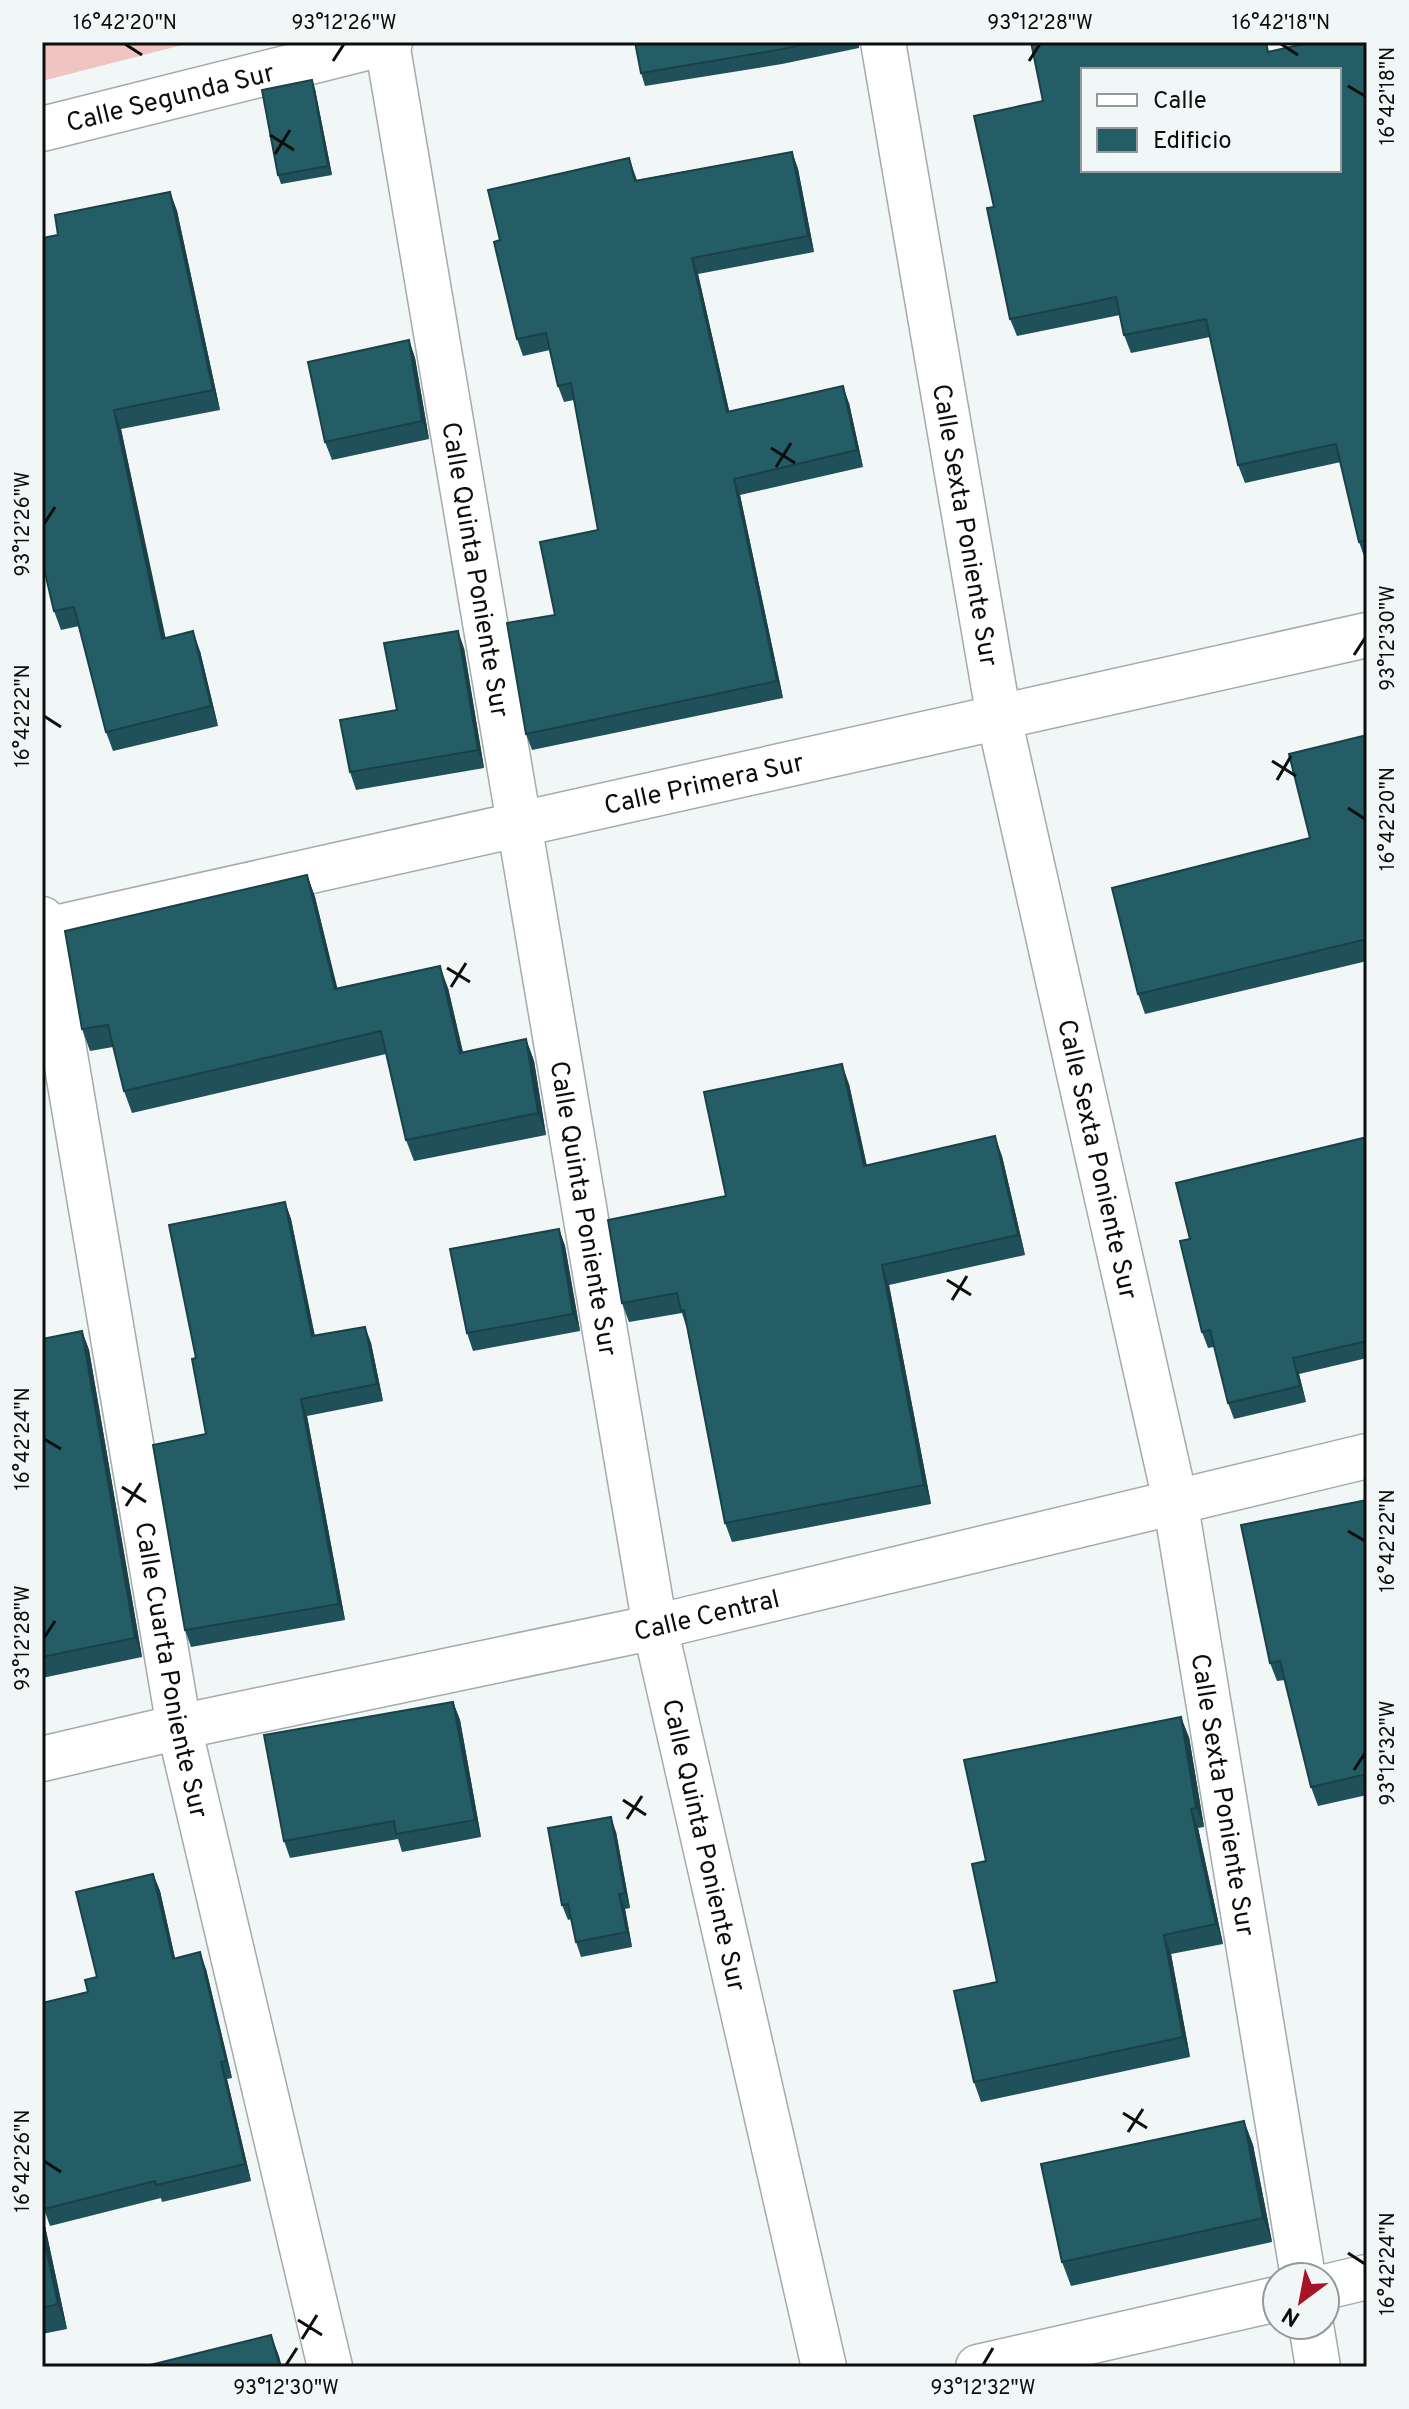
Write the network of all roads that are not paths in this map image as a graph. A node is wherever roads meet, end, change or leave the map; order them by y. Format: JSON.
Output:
{"nodes":[{"id":1,"x":388,"y":42,"type":"edge"},
{"id":2,"x":883,"y":42,"type":"edge"},
{"id":3,"x":42,"y":129,"type":"edge"},
{"id":4,"x":1367,"y":635,"type":"edge"},
{"id":5,"x":999,"y":718,"type":"junction"},
{"id":6,"x":519,"y":824,"type":"junction"},
{"id":7,"x":43,"y":927,"type":"edge"},
{"id":8,"x":1367,"y":1456,"type":"edge"},
{"id":9,"x":1175,"y":1500,"type":"junction"},
{"id":10,"x":655,"y":1627,"type":"junction"},
{"id":11,"x":179,"y":1727,"type":"junction"},
{"id":12,"x":42,"y":1759,"type":"edge"},
{"id":13,"x":1300,"y":2261,"type":"edge"},
{"id":14,"x":1367,"y":2277,"type":"edge"},
{"id":15,"x":1341,"y":2283,"type":"edge"},
{"id":16,"x":1261,"y":2303,"type":"edge"},
{"id":17,"x":1314,"y":2341,"type":"edge"},
{"id":18,"x":330,"y":2367,"type":"edge"},
{"id":19,"x":824,"y":2367,"type":"edge"},
{"id":20,"x":978,"y":2367,"type":"edge"},
{"id":21,"x":1318,"y":2367,"type":"edge"}],
"edges":[{"from":1,"to":3,"type":"street","name":"Calle Segunda Sur"},
{"from":1,"to":6,"type":"street","name":"Calle Quinta Poniente Sur"},
{"from":2,"to":5,"type":"street","name":"Calle Sexta Poniente Sur"},
{"from":4,"to":5,"type":"street","name":"Calle Primera Sur"},
{"from":5,"to":6,"type":"street","name":"Calle Primera Sur"},
{"from":5,"to":9,"type":"street","name":"Calle Sexta Poniente Sur"},
{"from":6,"to":7,"type":"street","name":"Calle Primera Sur"},
{"from":6,"to":10,"type":"street","name":"Calle Quinta Poniente Sur"},
{"from":7,"to":11,"type":"street","name":"Calle Cuarta Poniente Sur"},
{"from":8,"to":9,"type":"street","name":"Calle Central"},
{"from":9,"to":10,"type":"street","name":"Calle Central"},
{"from":9,"to":13,"type":"street","name":"Calle Sexta Poniente Sur"},
{"from":10,"to":11,"type":"street","name":"Calle Central"},
{"from":10,"to":19,"type":"street","name":"Calle Quinta Poniente Sur"},
{"from":11,"to":12,"type":"street","name":"Calle Central"},
{"from":11,"to":18,"type":"street","name":"Calle Cuarta Poniente Sur"},
{"from":14,"to":15,"type":"street"},
{"from":16,"to":20,"type":"street"},
{"from":17,"to":21,"type":"street"}]}
